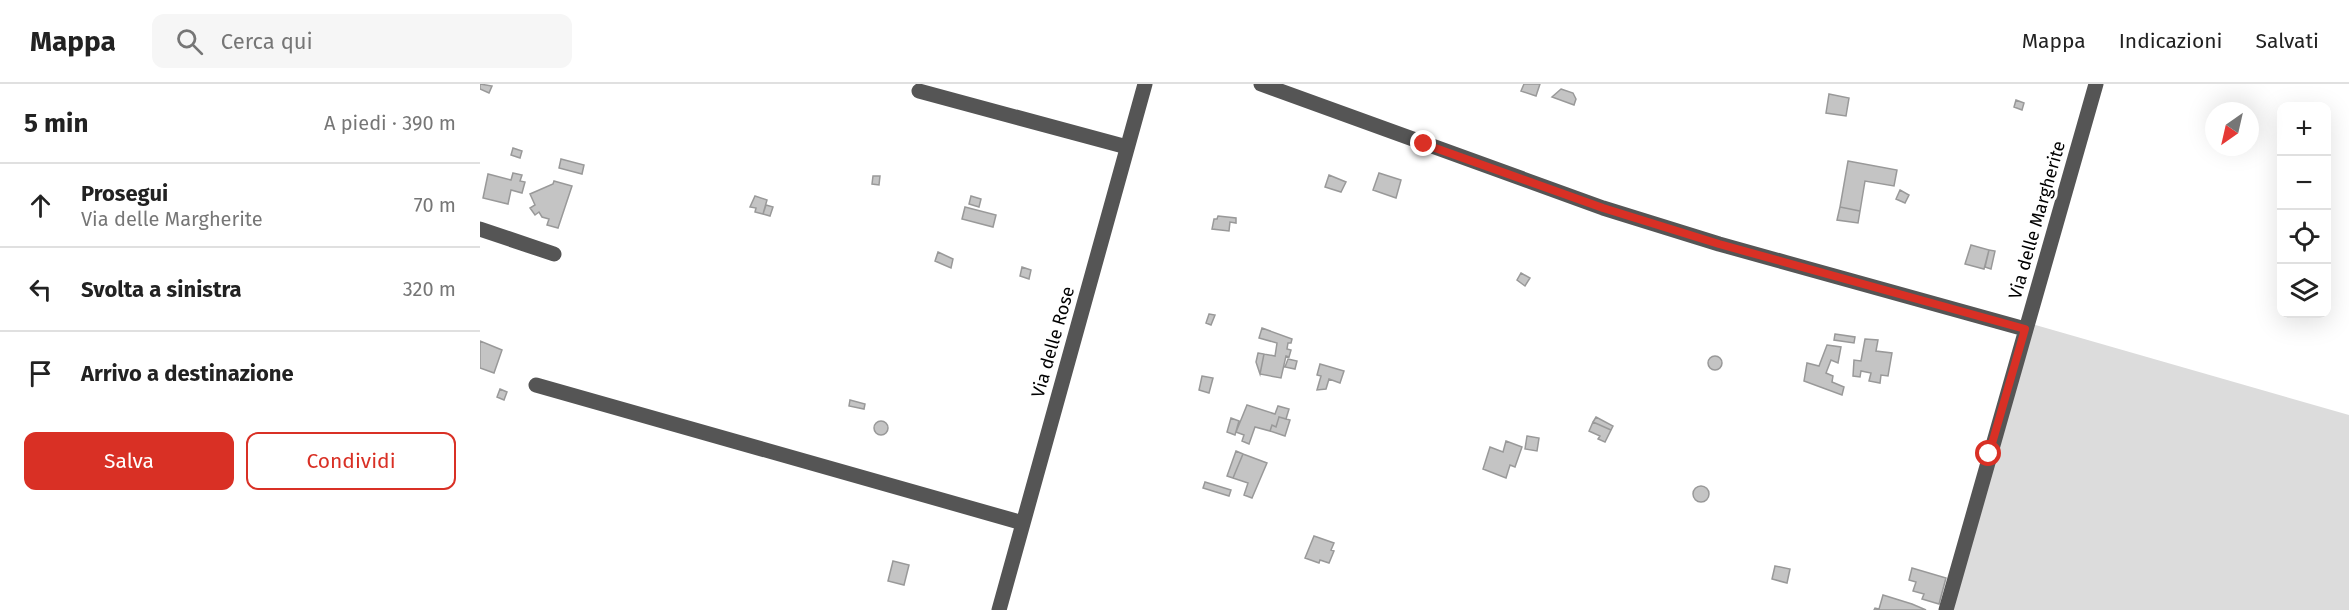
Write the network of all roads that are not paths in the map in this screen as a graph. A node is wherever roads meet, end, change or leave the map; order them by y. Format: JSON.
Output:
{"nodes":[{"id":1,"x":1145,"y":84,"type":"edge"},
{"id":2,"x":1261,"y":84,"type":"edge"},
{"id":3,"x":2096,"y":84,"type":"edge"},
{"id":4,"x":919,"y":91,"type":"dead end"},
{"id":5,"x":1127,"y":147,"type":"junction"},
{"id":6,"x":480,"y":229,"type":"edge"},
{"id":7,"x":554,"y":254,"type":"dead end"},
{"id":8,"x":2025,"y":329,"type":"junction"},
{"id":9,"x":536,"y":385,"type":"dead end"},
{"id":10,"x":1023,"y":523,"type":"junction"},
{"id":11,"x":999,"y":610,"type":"edge"},
{"id":12,"x":1946,"y":610,"type":"edge"}],
"edges":[{"from":1,"to":5,"type":"street","name":"Via delle Rose"},
{"from":2,"to":8,"type":"street"},
{"from":3,"to":8,"type":"street","name":"Via delle Margherite"},
{"from":4,"to":5,"type":"street"},
{"from":5,"to":10,"type":"street","name":"Via delle Rose"},
{"from":6,"to":7,"type":"street"},
{"from":8,"to":12,"type":"street","name":"Via delle Margherite"},
{"from":9,"to":10,"type":"street"},
{"from":10,"to":11,"type":"street","name":"Via delle Rose"}]}
